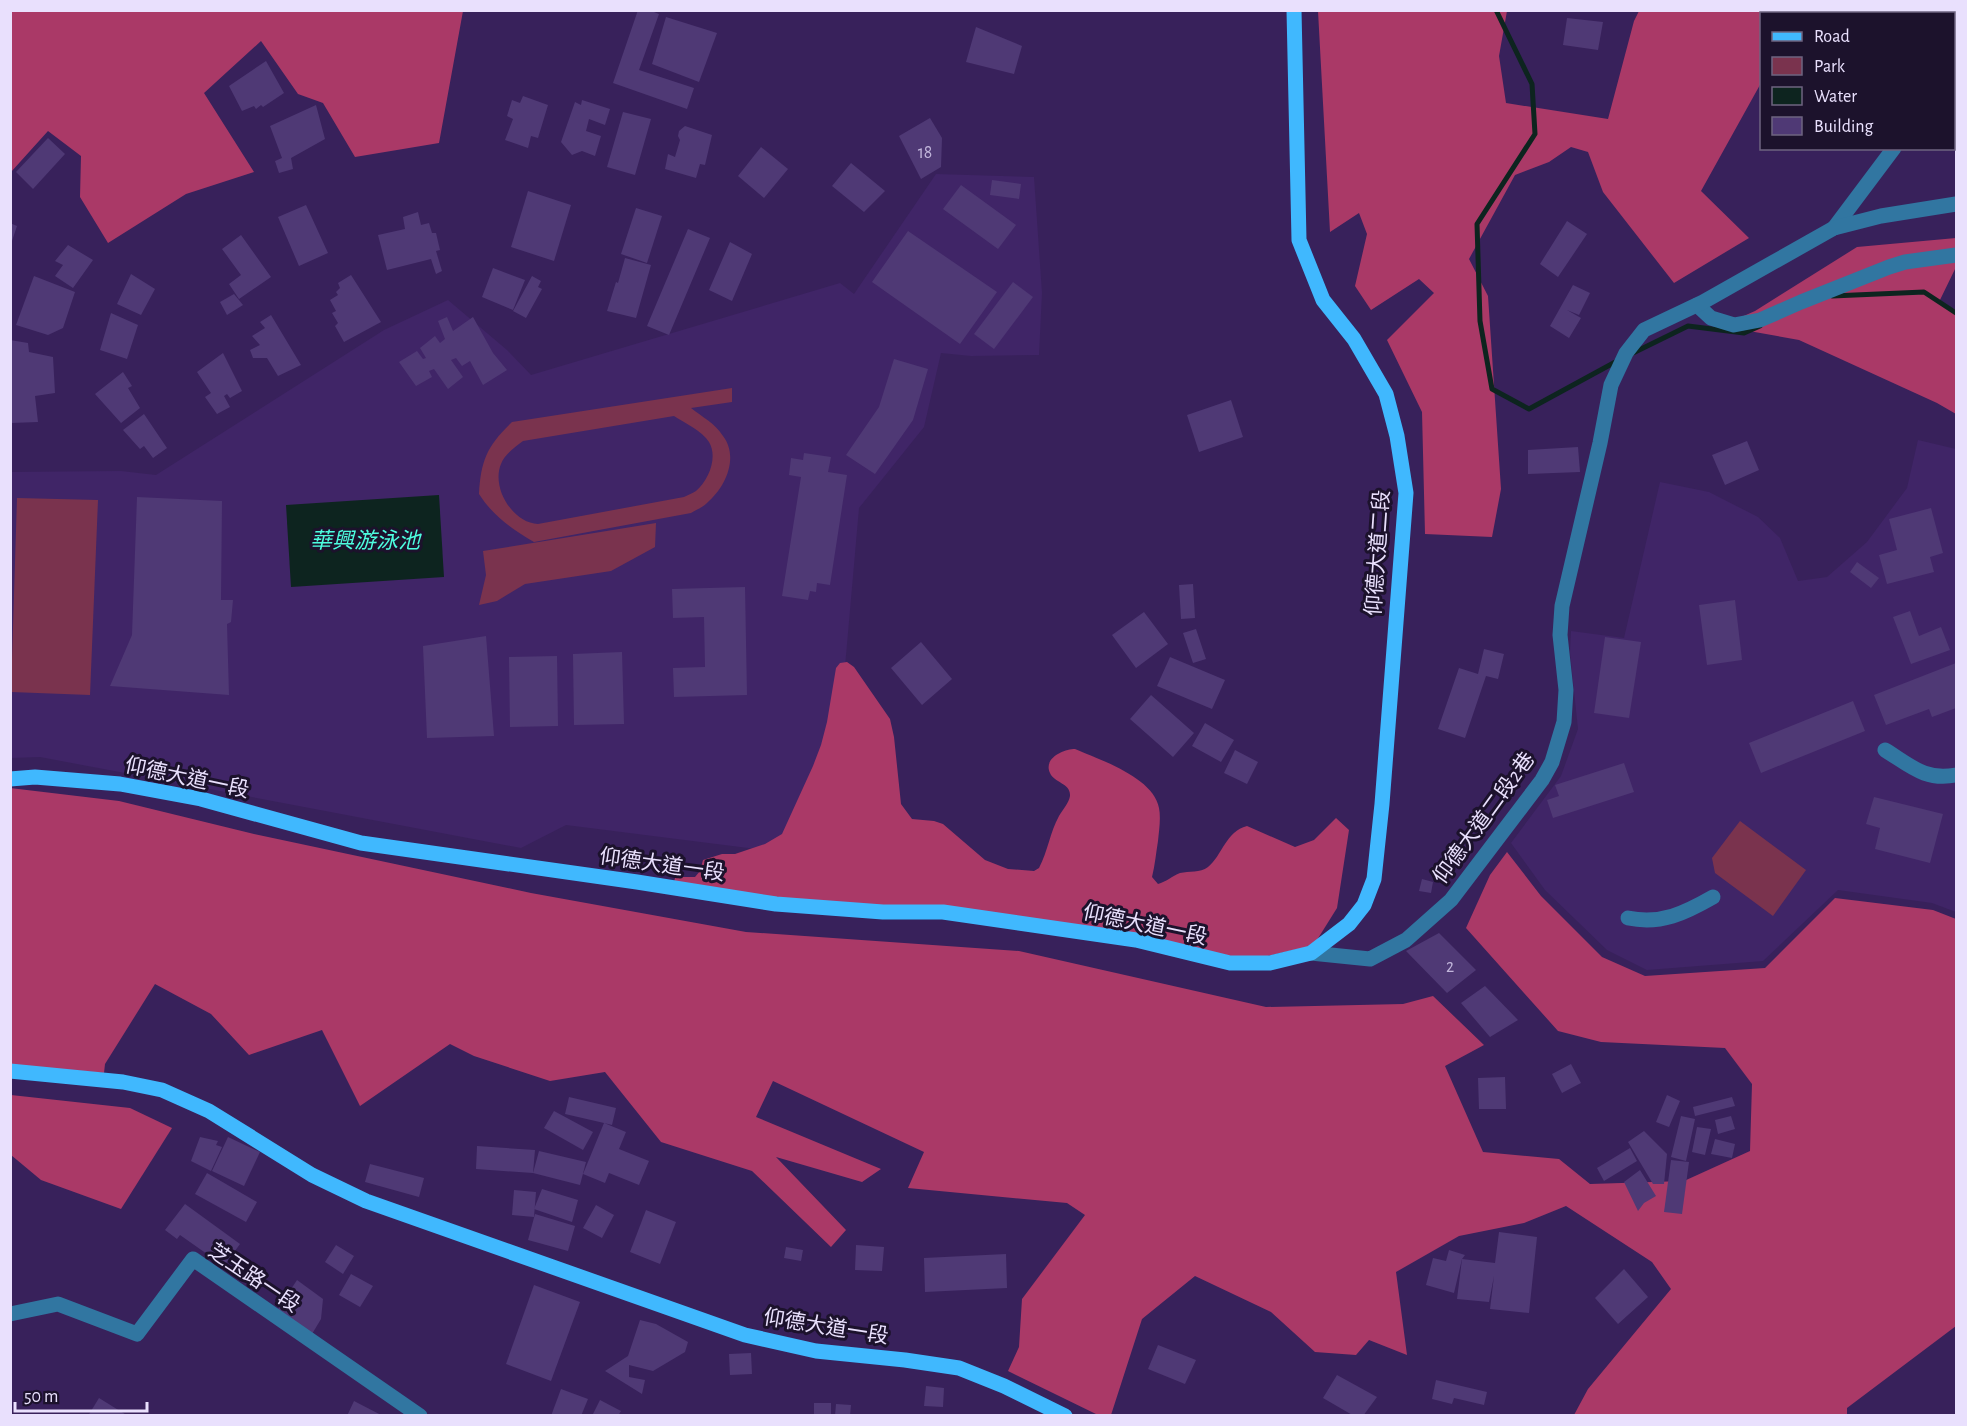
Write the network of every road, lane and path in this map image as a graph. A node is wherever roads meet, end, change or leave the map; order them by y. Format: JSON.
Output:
{"nodes":[{"id":1,"x":1294,"y":10,"type":"edge"},
{"id":2,"x":1892,"y":150,"type":"edge"},
{"id":3,"x":1956,"y":204,"type":"edge"},
{"id":4,"x":1834,"y":228,"type":"junction"},
{"id":5,"x":1956,"y":255,"type":"edge"},
{"id":6,"x":1697,"y":305,"type":"junction"},
{"id":7,"x":1885,"y":750,"type":"dead end"},
{"id":8,"x":1956,"y":775,"type":"edge"},
{"id":9,"x":10,"y":778,"type":"edge"},
{"id":10,"x":1713,"y":897,"type":"dead end"},
{"id":11,"x":1628,"y":918,"type":"dead end"},
{"id":12,"x":1311,"y":953,"type":"junction"},
{"id":13,"x":10,"y":1071,"type":"edge"},
{"id":14,"x":10,"y":1314,"type":"edge"},
{"id":15,"x":420,"y":1416,"type":"edge"},
{"id":16,"x":1065,"y":1416,"type":"edge"}],
"edges":[{"from":1,"to":12,"type":"main road","name":"仰德大道二段"},
{"from":2,"to":4,"type":"street"},
{"from":3,"to":4,"type":"street"},
{"from":4,"to":6,"type":"street"},
{"from":5,"to":6,"type":"street"},
{"from":6,"to":12,"type":"street","name":"仰德大道二段2巷"},
{"from":7,"to":8,"type":"street"},
{"from":9,"to":12,"type":"main road","name":"仰德大道一段"},
{"from":10,"to":11,"type":"street"},
{"from":13,"to":16,"type":"main road","name":"仰德大道一段"},
{"from":14,"to":15,"type":"street","name":"芝玉路一段"}]}
